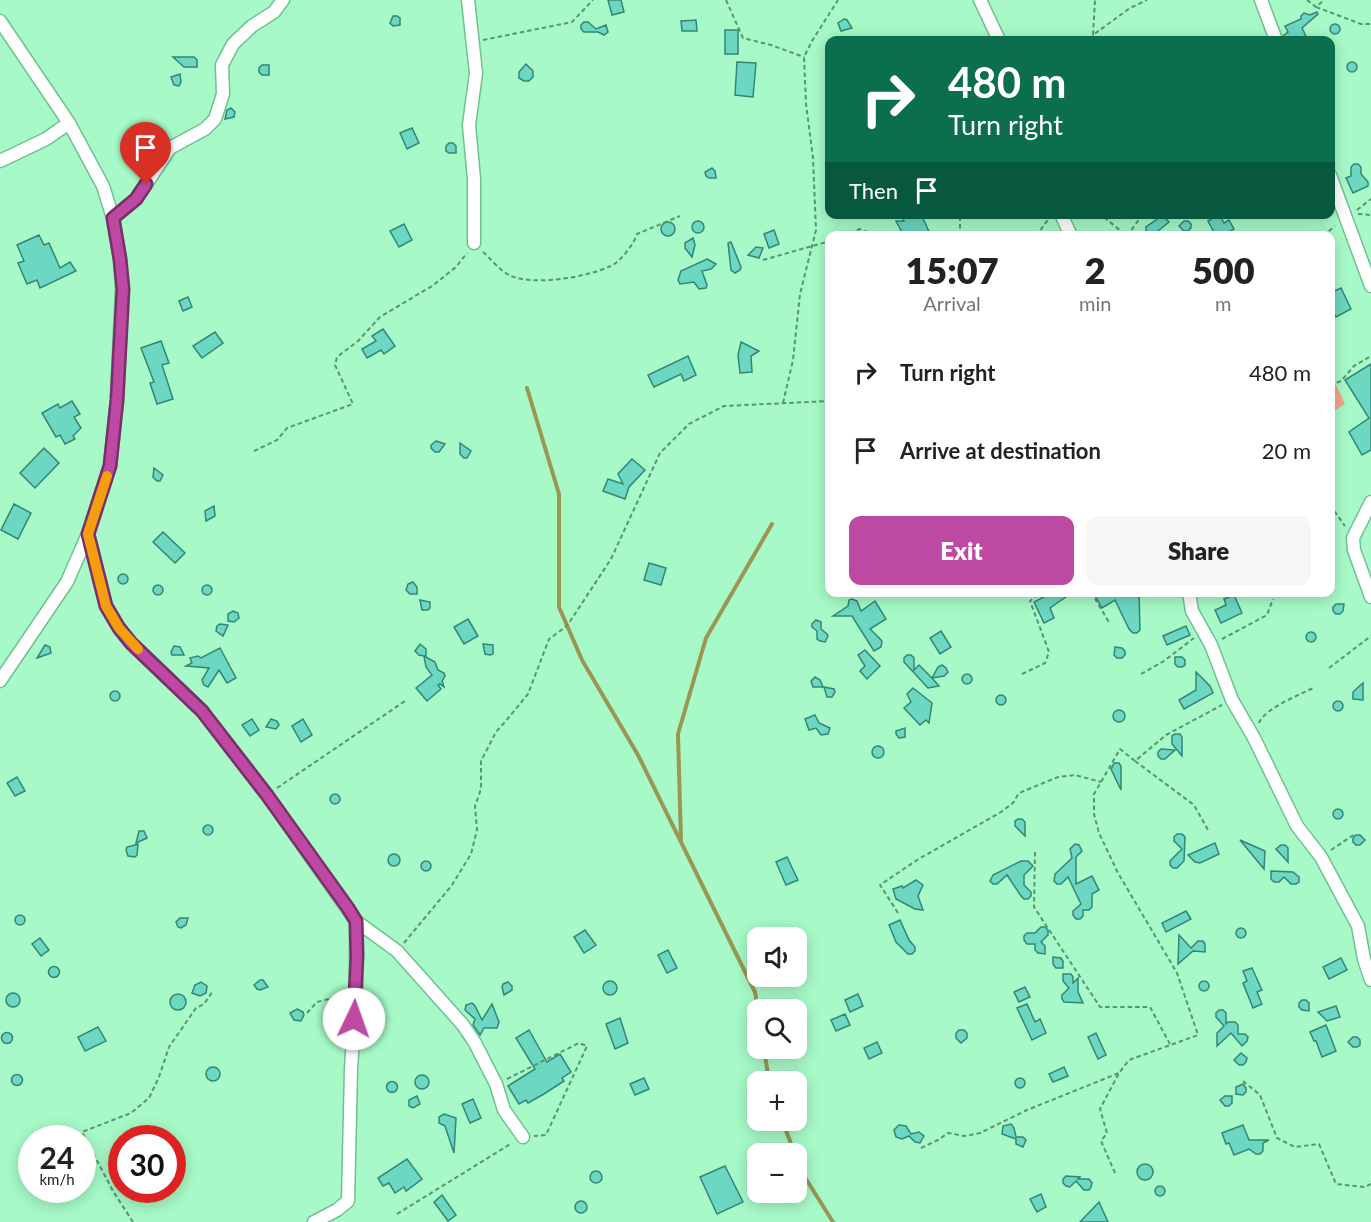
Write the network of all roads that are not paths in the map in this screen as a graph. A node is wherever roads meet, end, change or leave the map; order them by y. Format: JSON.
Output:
{"nodes":[{"id":1,"x":283,"y":0,"type":"edge"},
{"id":2,"x":468,"y":0,"type":"edge"},
{"id":3,"x":980,"y":0,"type":"edge"},
{"id":4,"x":1262,"y":0,"type":"edge"},
{"id":5,"x":0,"y":21,"type":"edge"},
{"id":6,"x":997,"y":36,"type":"edge"},
{"id":7,"x":1274,"y":36,"type":"edge"},
{"id":8,"x":69,"y":123,"type":"junction"},
{"id":9,"x":0,"y":161,"type":"edge"},
{"id":10,"x":1335,"y":189,"type":"edge"},
{"id":11,"x":113,"y":218,"type":"junction"},
{"id":12,"x":474,"y":243,"type":"road end"},
{"id":13,"x":1371,"y":286,"type":"edge"},
{"id":14,"x":1371,"y":502,"type":"edge"},
{"id":15,"x":88,"y":534,"type":"junction"},
{"id":16,"x":1191,"y":597,"type":"edge"},
{"id":17,"x":1371,"y":597,"type":"edge"},
{"id":18,"x":0,"y":681,"type":"edge"},
{"id":19,"x":356,"y":921,"type":"junction"},
{"id":20,"x":1371,"y":980,"type":"edge"},
{"id":21,"x":522,"y":1137,"type":"dead end"},
{"id":22,"x":314,"y":1222,"type":"edge"}],
"edges":[{"from":1,"to":11,"type":"street"},
{"from":2,"to":12,"type":"street"},
{"from":3,"to":6,"type":"street"},
{"from":4,"to":7,"type":"street"},
{"from":5,"to":8,"type":"street"},
{"from":8,"to":9,"type":"street"},
{"from":8,"to":11,"type":"street"},
{"from":10,"to":13,"type":"street"},
{"from":11,"to":15,"type":"street"},
{"from":14,"to":17,"type":"street"},
{"from":15,"to":18,"type":"street"},
{"from":15,"to":19,"type":"street"},
{"from":16,"to":20,"type":"street"},
{"from":19,"to":21,"type":"street"},
{"from":19,"to":22,"type":"street"}]}
